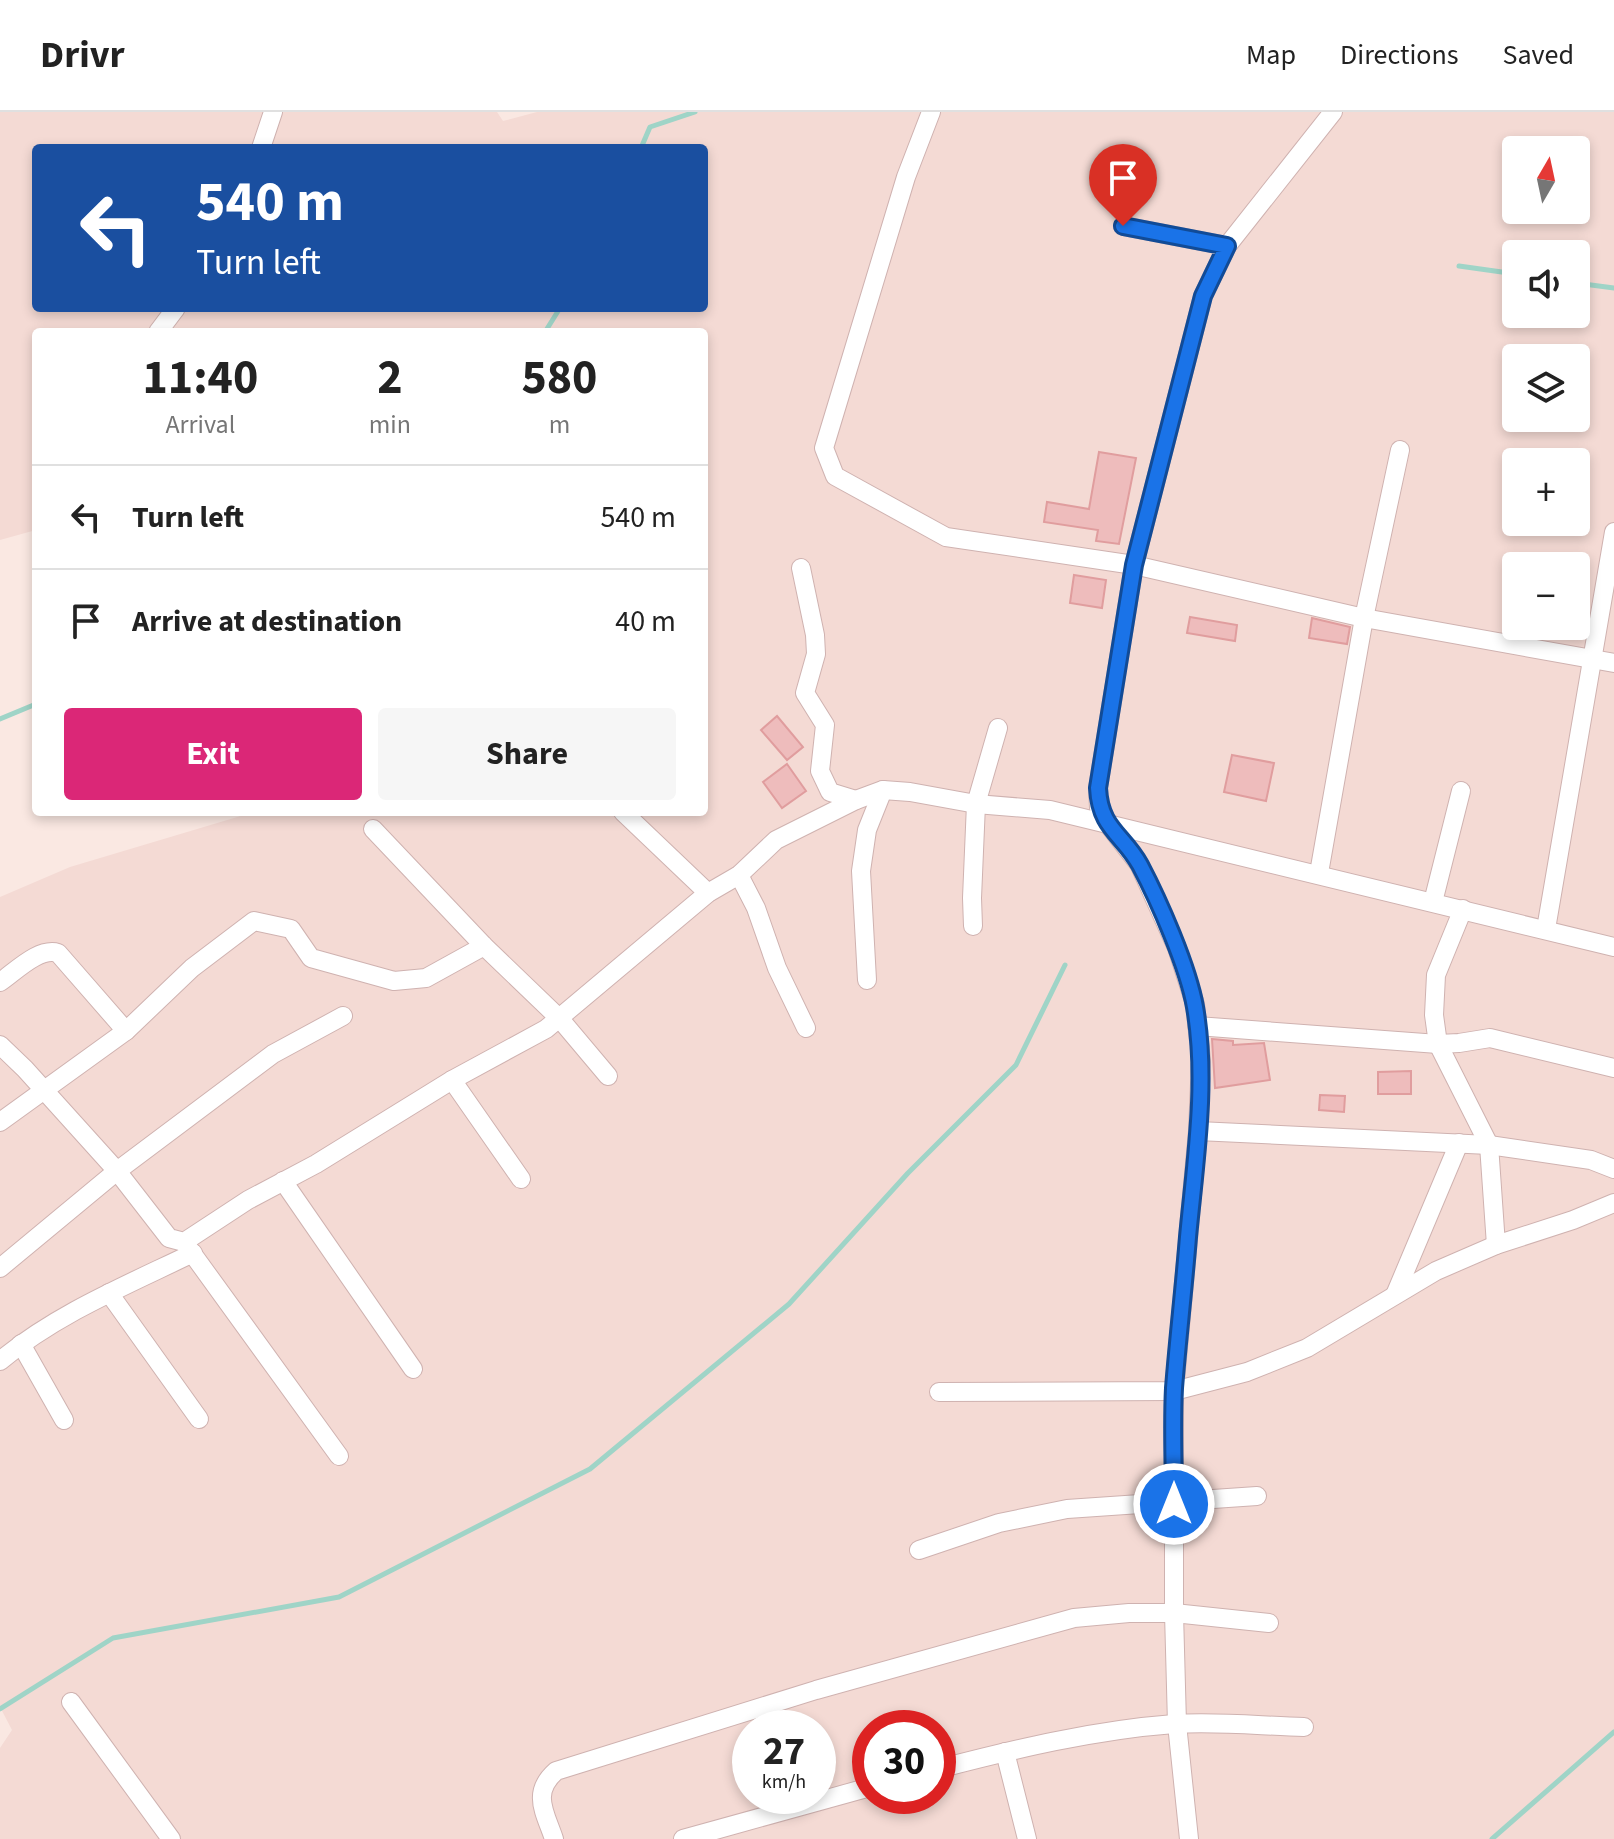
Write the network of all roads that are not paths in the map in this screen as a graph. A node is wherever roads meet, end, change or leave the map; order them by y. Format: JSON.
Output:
{"nodes":[{"id":1,"x":273,"y":112,"type":"edge"},
{"id":2,"x":931,"y":112,"type":"edge"},
{"id":3,"x":1333,"y":112,"type":"edge"},
{"id":4,"x":262,"y":144,"type":"edge"},
{"id":5,"x":1123,"y":226,"type":"dead end"},
{"id":6,"x":1227,"y":246,"type":"junction"},
{"id":7,"x":1400,"y":450,"type":"dead end"},
{"id":8,"x":1614,"y":532,"type":"edge"},
{"id":9,"x":1134,"y":565,"type":"junction"},
{"id":10,"x":801,"y":568,"type":"dead end"},
{"id":11,"x":1364,"y":618,"type":"junction"},
{"id":12,"x":1594,"y":660,"type":"junction"},
{"id":13,"x":1614,"y":663,"type":"edge"},
{"id":14,"x":998,"y":728,"type":"dead end"},
{"id":15,"x":883,"y":790,"type":"junction"},
{"id":16,"x":1461,"y":791,"type":"dead end"},
{"id":17,"x":856,"y":800,"type":"junction"},
{"id":18,"x":976,"y":804,"type":"junction"},
{"id":19,"x":627,"y":816,"type":"edge"},
{"id":20,"x":1108,"y":824,"type":"junction"},
{"id":21,"x":373,"y":829,"type":"dead end"},
{"id":22,"x":1319,"y":873,"type":"junction"},
{"id":23,"x":739,"y":875,"type":"junction"},
{"id":24,"x":708,"y":893,"type":"junction"},
{"id":25,"x":1433,"y":902,"type":"junction"},
{"id":26,"x":1463,"y":909,"type":"junction"},
{"id":27,"x":973,"y":926,"type":"dead end"},
{"id":28,"x":1546,"y":929,"type":"junction"},
{"id":29,"x":484,"y":946,"type":"junction"},
{"id":30,"x":1614,"y":947,"type":"edge"},
{"id":31,"x":867,"y":980,"type":"dead end"},
{"id":32,"x":0,"y":982,"type":"edge"},
{"id":33,"x":343,"y":1016,"type":"dead end"},
{"id":34,"x":560,"y":1019,"type":"junction"},
{"id":35,"x":1197,"y":1026,"type":"junction"},
{"id":36,"x":806,"y":1028,"type":"dead end"},
{"id":37,"x":126,"y":1031,"type":"junction"},
{"id":38,"x":1438,"y":1044,"type":"junction"},
{"id":39,"x":0,"y":1045,"type":"edge"},
{"id":40,"x":1614,"y":1068,"type":"edge"},
{"id":41,"x":608,"y":1076,"type":"dead end"},
{"id":42,"x":452,"y":1080,"type":"junction"},
{"id":43,"x":42,"y":1090,"type":"junction"},
{"id":44,"x":0,"y":1122,"type":"edge"},
{"id":45,"x":1198,"y":1131,"type":"junction"},
{"id":46,"x":1459,"y":1143,"type":"junction"},
{"id":47,"x":1489,"y":1145,"type":"junction"},
{"id":48,"x":1614,"y":1169,"type":"edge"},
{"id":49,"x":117,"y":1171,"type":"junction"},
{"id":50,"x":521,"y":1179,"type":"dead end"},
{"id":51,"x":283,"y":1181,"type":"junction"},
{"id":52,"x":1614,"y":1203,"type":"edge"},
{"id":53,"x":1496,"y":1245,"type":"junction"},
{"id":54,"x":188,"y":1248,"type":"junction"},
{"id":55,"x":0,"y":1268,"type":"edge"},
{"id":56,"x":109,"y":1293,"type":"junction"},
{"id":57,"x":1395,"y":1295,"type":"junction"},
{"id":58,"x":21,"y":1344,"type":"junction"},
{"id":59,"x":0,"y":1361,"type":"edge"},
{"id":60,"x":413,"y":1369,"type":"dead end"},
{"id":61,"x":1174,"y":1391,"type":"junction"},
{"id":62,"x":939,"y":1392,"type":"dead end"},
{"id":63,"x":199,"y":1419,"type":"dead end"},
{"id":64,"x":64,"y":1420,"type":"dead end"},
{"id":65,"x":339,"y":1456,"type":"dead end"},
{"id":66,"x":1257,"y":1496,"type":"dead end"},
{"id":67,"x":1174,"y":1504,"type":"junction"},
{"id":68,"x":919,"y":1550,"type":"dead end"},
{"id":69,"x":1174,"y":1613,"type":"junction"},
{"id":70,"x":1269,"y":1623,"type":"dead end"},
{"id":71,"x":71,"y":1702,"type":"dead end"},
{"id":72,"x":1177,"y":1724,"type":"junction"},
{"id":73,"x":1304,"y":1727,"type":"dead end"},
{"id":74,"x":1005,"y":1752,"type":"junction"},
{"id":75,"x":956,"y":1764,"type":"edge"},
{"id":76,"x":852,"y":1792,"type":"edge"},
{"id":77,"x":171,"y":1839,"type":"edge"},
{"id":78,"x":554,"y":1839,"type":"edge"},
{"id":79,"x":683,"y":1839,"type":"edge"},
{"id":80,"x":1027,"y":1839,"type":"edge"},
{"id":81,"x":1189,"y":1839,"type":"edge"}],
"edges":[{"from":1,"to":4,"type":"street"},
{"from":2,"to":9,"type":"street"},
{"from":3,"to":6,"type":"street"},
{"from":5,"to":6,"type":"street"},
{"from":6,"to":9,"type":"street"},
{"from":7,"to":11,"type":"street"},
{"from":8,"to":12,"type":"street"},
{"from":9,"to":11,"type":"street"},
{"from":9,"to":20,"type":"street"},
{"from":10,"to":17,"type":"street"},
{"from":11,"to":12,"type":"street"},
{"from":11,"to":22,"type":"street"},
{"from":12,"to":13,"type":"street"},
{"from":12,"to":28,"type":"street"},
{"from":14,"to":18,"type":"street"},
{"from":15,"to":17,"type":"street"},
{"from":15,"to":18,"type":"street"},
{"from":15,"to":31,"type":"street"},
{"from":16,"to":25,"type":"street"},
{"from":17,"to":23,"type":"street"},
{"from":18,"to":20,"type":"street"},
{"from":18,"to":27,"type":"street"},
{"from":19,"to":24,"type":"street"},
{"from":20,"to":22,"type":"street"},
{"from":20,"to":35,"type":"street"},
{"from":21,"to":29,"type":"street"},
{"from":22,"to":25,"type":"street"},
{"from":23,"to":24,"type":"street"},
{"from":23,"to":36,"type":"street"},
{"from":24,"to":34,"type":"street"},
{"from":25,"to":26,"type":"street"},
{"from":26,"to":28,"type":"street"},
{"from":26,"to":38,"type":"street"},
{"from":28,"to":30,"type":"street"},
{"from":29,"to":34,"type":"street"},
{"from":29,"to":37,"type":"street"},
{"from":32,"to":37,"type":"street"},
{"from":33,"to":49,"type":"street"},
{"from":34,"to":41,"type":"street"},
{"from":34,"to":42,"type":"street"},
{"from":35,"to":38,"type":"street"},
{"from":35,"to":45,"type":"street"},
{"from":37,"to":43,"type":"street"},
{"from":38,"to":40,"type":"street"},
{"from":38,"to":47,"type":"street"},
{"from":39,"to":43,"type":"street"},
{"from":42,"to":50,"type":"street"},
{"from":42,"to":51,"type":"street"},
{"from":43,"to":44,"type":"street"},
{"from":43,"to":49,"type":"street"},
{"from":45,"to":46,"type":"street"},
{"from":45,"to":61,"type":"street"},
{"from":46,"to":47,"type":"street"},
{"from":46,"to":57,"type":"street"},
{"from":47,"to":48,"type":"street"},
{"from":47,"to":53,"type":"street"},
{"from":49,"to":54,"type":"street"},
{"from":49,"to":55,"type":"street"},
{"from":51,"to":54,"type":"street"},
{"from":51,"to":60,"type":"street"},
{"from":52,"to":53,"type":"street"},
{"from":53,"to":57,"type":"street"},
{"from":54,"to":56,"type":"street"},
{"from":54,"to":65,"type":"street"},
{"from":56,"to":58,"type":"street"},
{"from":56,"to":63,"type":"street"},
{"from":57,"to":61,"type":"street"},
{"from":58,"to":59,"type":"street"},
{"from":58,"to":64,"type":"street"},
{"from":61,"to":62,"type":"street"},
{"from":61,"to":67,"type":"street"},
{"from":66,"to":67,"type":"street"},
{"from":67,"to":68,"type":"street"},
{"from":67,"to":69,"type":"street"},
{"from":69,"to":70,"type":"street"},
{"from":69,"to":72,"type":"street"},
{"from":69,"to":78,"type":"street"},
{"from":71,"to":77,"type":"street"},
{"from":72,"to":73,"type":"street"},
{"from":72,"to":74,"type":"street"},
{"from":72,"to":81,"type":"street"},
{"from":74,"to":75,"type":"street"},
{"from":74,"to":80,"type":"street"},
{"from":76,"to":79,"type":"street"}]}
